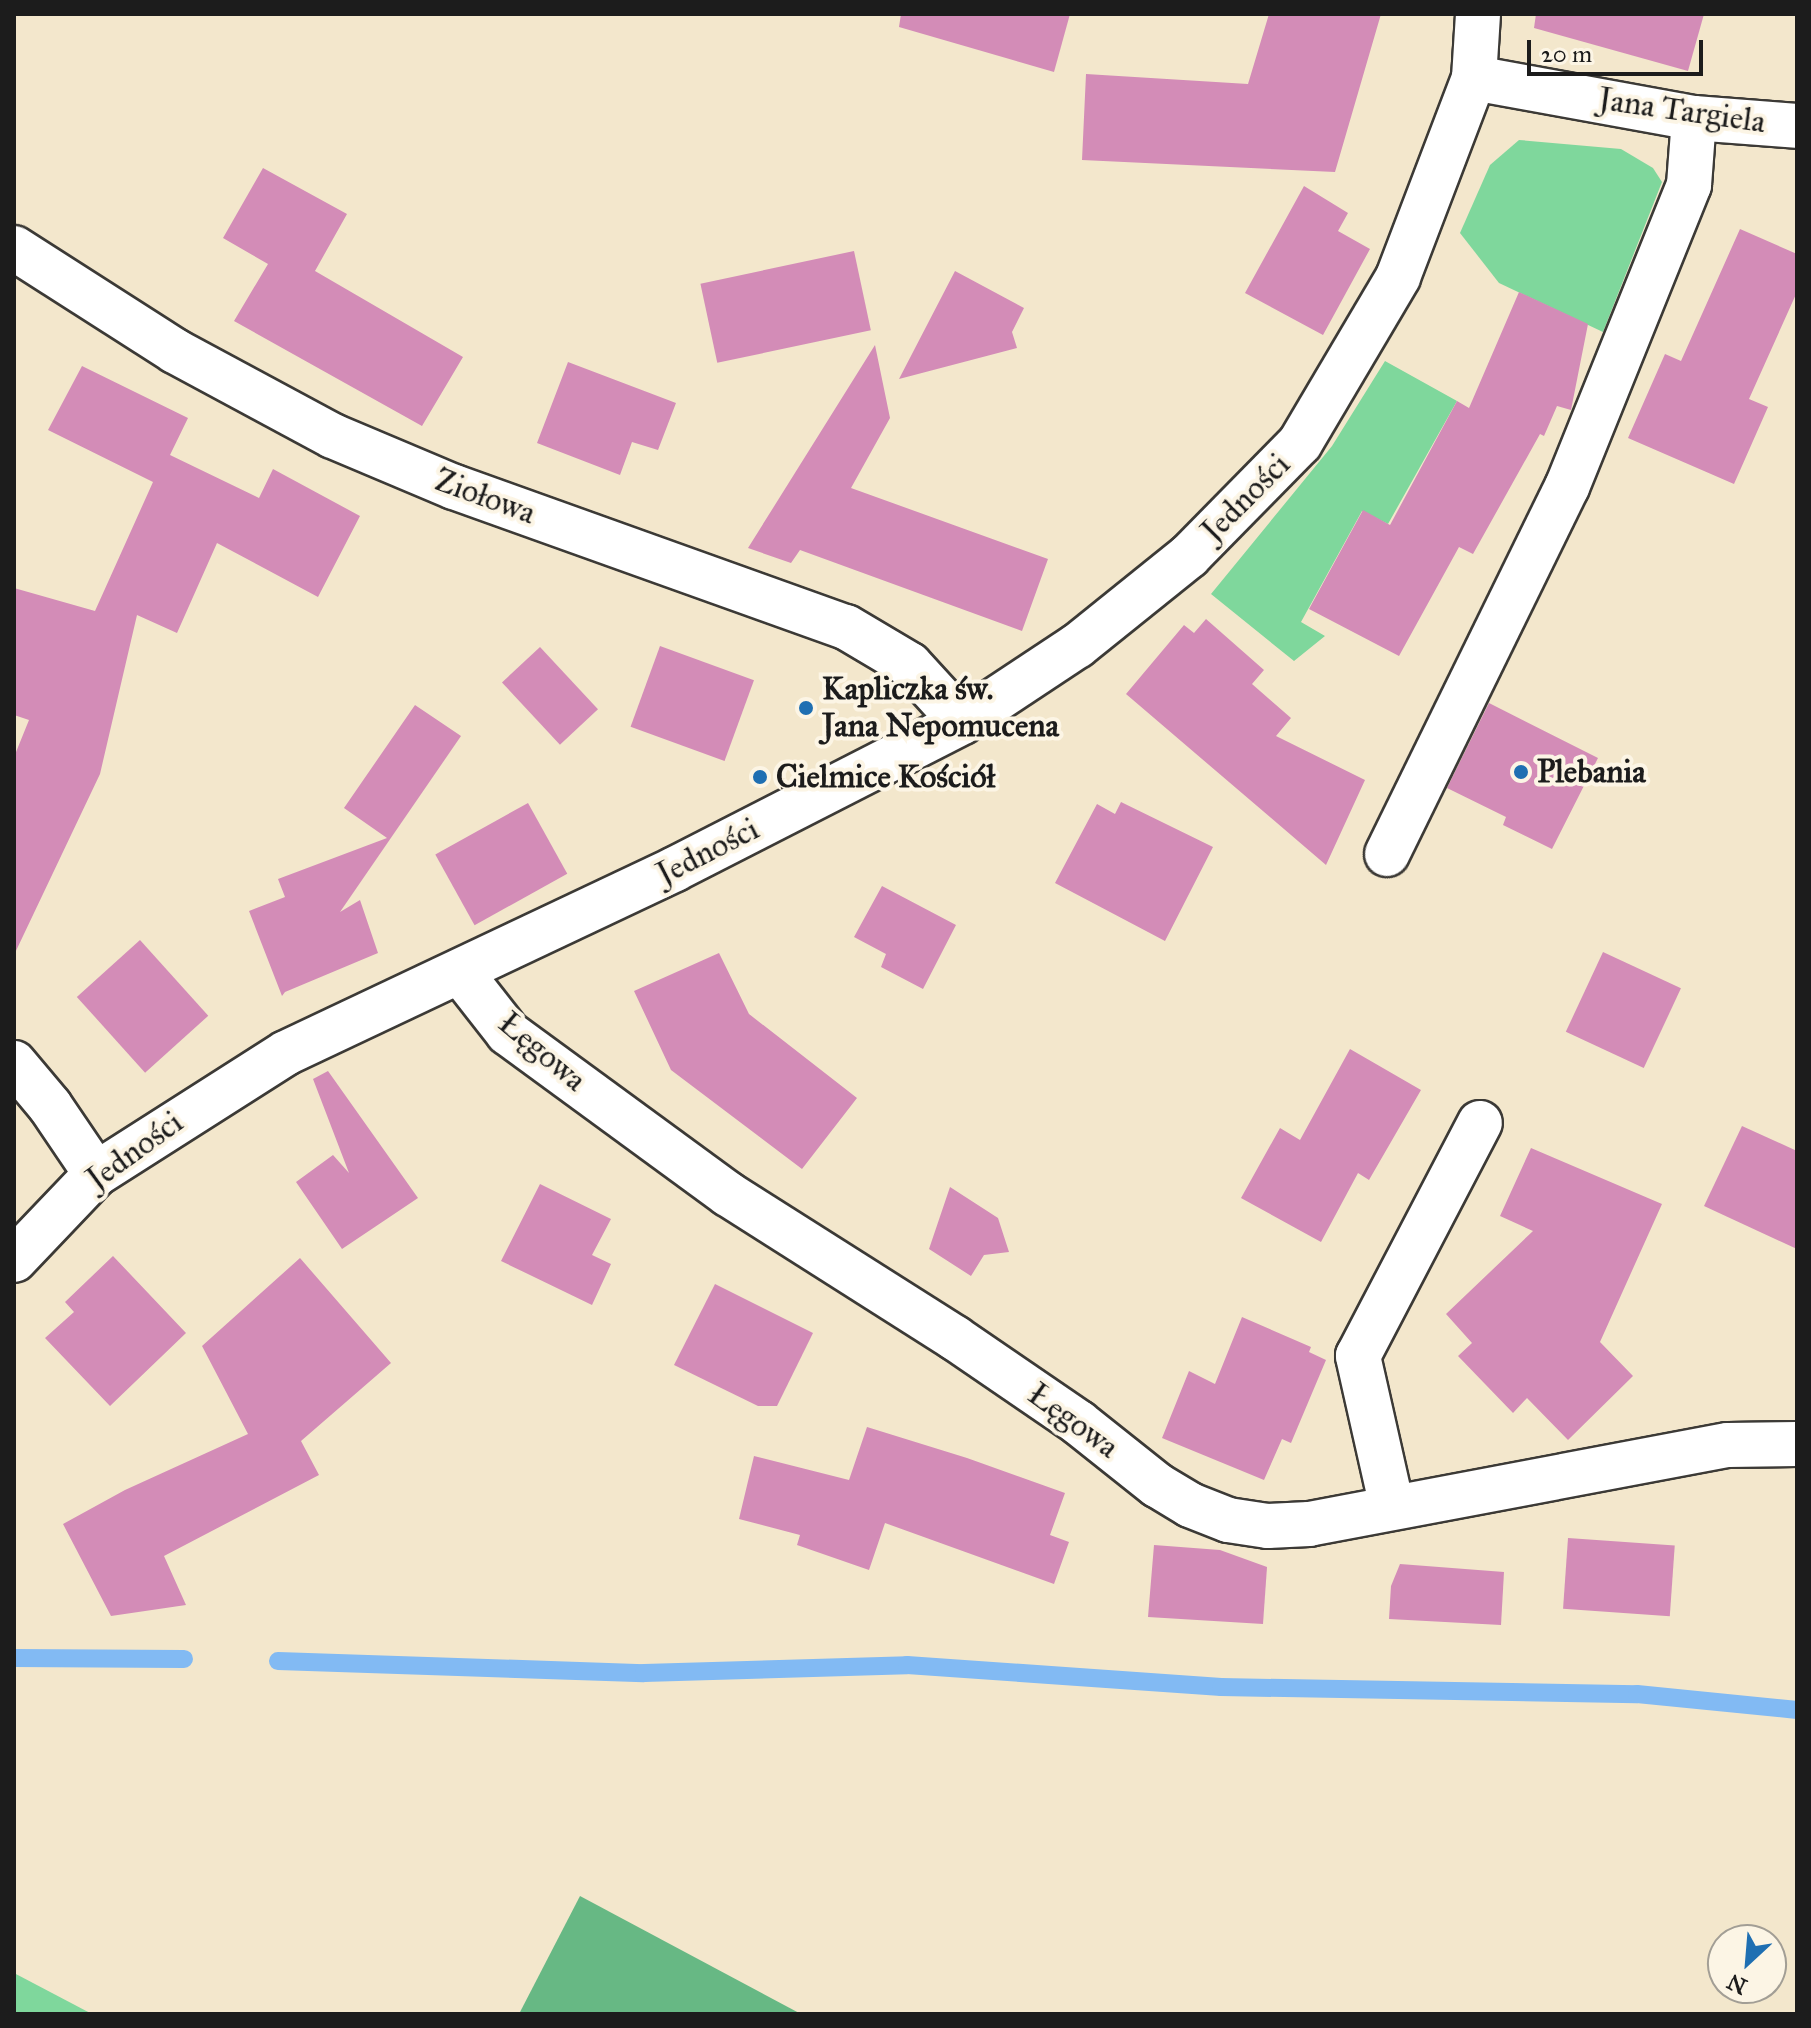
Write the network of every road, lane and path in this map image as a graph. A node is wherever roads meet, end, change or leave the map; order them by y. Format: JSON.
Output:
{"nodes":[{"id":1,"x":1478,"y":14,"type":"edge"},
{"id":2,"x":1474,"y":78,"type":"junction"},
{"id":3,"x":1694,"y":118,"type":"junction"},
{"id":4,"x":1797,"y":126,"type":"edge"},
{"id":5,"x":14,"y":248,"type":"edge"},
{"id":6,"x":962,"y":722,"type":"junction"},
{"id":7,"x":1387,"y":854,"type":"dead end"},
{"id":8,"x":461,"y":973,"type":"junction"},
{"id":9,"x":14,"y":1063,"type":"edge"},
{"id":10,"x":1480,"y":1123,"type":"dead end"},
{"id":11,"x":96,"y":1174,"type":"junction"},
{"id":12,"x":14,"y":1260,"type":"edge"},
{"id":13,"x":1797,"y":1444,"type":"edge"},
{"id":14,"x":1392,"y":1507,"type":"junction"}],
"edges":[{"from":1,"to":2,"type":"street","name":"Jedności"},
{"from":2,"to":3,"type":"street","name":"Jana Targiela"},
{"from":2,"to":6,"type":"street","name":"Jedności"},
{"from":3,"to":4,"type":"street","name":"Jana Targiela"},
{"from":3,"to":7,"type":"street"},
{"from":5,"to":6,"type":"street","name":"Ziołowa"},
{"from":6,"to":8,"type":"street","name":"Jedności"},
{"from":8,"to":11,"type":"street","name":"Jedności"},
{"from":8,"to":14,"type":"street","name":"Łęgowa"},
{"from":9,"to":11,"type":"street"},
{"from":10,"to":14,"type":"street"},
{"from":11,"to":12,"type":"street","name":"Jedności"},
{"from":13,"to":14,"type":"street","name":"Łęgowa"}]}
